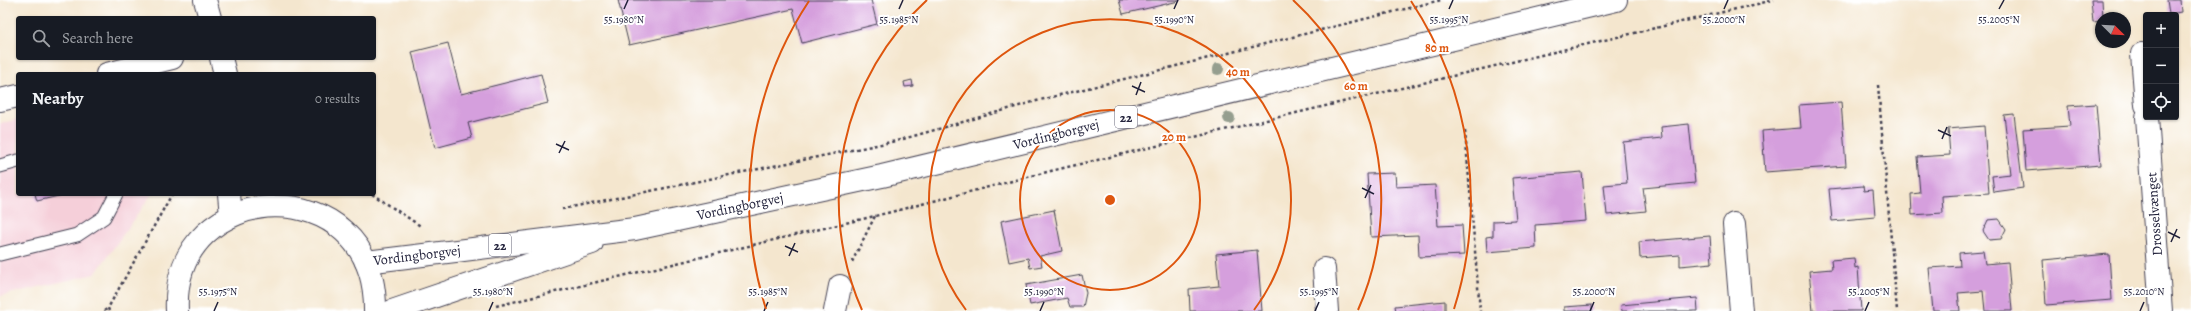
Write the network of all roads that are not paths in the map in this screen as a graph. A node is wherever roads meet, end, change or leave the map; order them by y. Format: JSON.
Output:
{"nodes":[{"id":1,"x":205,"y":0,"type":"edge"},
{"id":2,"x":1616,"y":0,"type":"edge"},
{"id":3,"x":209,"y":16,"type":"edge"},
{"id":4,"x":2142,"y":54,"type":"dead end"},
{"id":5,"x":166,"y":60,"type":"edge"},
{"id":6,"x":139,"y":70,"type":"edge"},
{"id":7,"x":123,"y":72,"type":"edge"},
{"id":8,"x":2144,"y":84,"type":"edge"},
{"id":9,"x":16,"y":96,"type":"edge"},
{"id":10,"x":0,"y":100,"type":"edge"},
{"id":11,"x":2147,"y":120,"type":"edge"},
{"id":12,"x":16,"y":162,"type":"edge"},
{"id":13,"x":0,"y":166,"type":"edge"},
{"id":14,"x":115,"y":196,"type":"edge"},
{"id":15,"x":229,"y":196,"type":"edge"},
{"id":16,"x":277,"y":200,"type":"edge"},
{"id":17,"x":231,"y":216,"type":"junction"},
{"id":18,"x":1734,"y":224,"type":"dead end"},
{"id":19,"x":635,"y":229,"type":"junction"},
{"id":20,"x":0,"y":254,"type":"edge"},
{"id":21,"x":366,"y":262,"type":"junction"},
{"id":22,"x":1324,"y":269,"type":"dead end"},
{"id":23,"x":840,"y":286,"type":"road end"},
{"id":24,"x":176,"y":310,"type":"edge"},
{"id":25,"x":375,"y":311,"type":"edge"},
{"id":26,"x":392,"y":311,"type":"edge"},
{"id":27,"x":835,"y":311,"type":"edge"},
{"id":28,"x":1327,"y":311,"type":"edge"},
{"id":29,"x":1741,"y":311,"type":"edge"},
{"id":30,"x":2161,"y":311,"type":"edge"}],
"edges":[{"from":1,"to":3,"type":"main road"},
{"from":2,"to":19,"type":"main road","name":"Vordingborgvej","number":"22"},
{"from":4,"to":8,"type":"main road"},
{"from":5,"to":6,"type":"main road"},
{"from":6,"to":7,"type":"main road"},
{"from":9,"to":10,"type":"main road"},
{"from":11,"to":30,"type":"main road","name":"Drosselvænget"},
{"from":12,"to":13,"type":"lane"},
{"from":14,"to":20,"type":"lane"},
{"from":15,"to":17,"type":"main road"},
{"from":16,"to":17,"type":"main road"},
{"from":16,"to":21,"type":"main road"},
{"from":17,"to":24,"type":"main road"},
{"from":18,"to":29,"type":"main road"},
{"from":19,"to":21,"type":"main road","name":"Vordingborgvej","number":"22"},
{"from":19,"to":26,"type":"main road","name":"Vordingborgvej","number":"22"},
{"from":21,"to":25,"type":"main road"},
{"from":22,"to":28,"type":"main road"},
{"from":23,"to":27,"type":"main road"}]}
